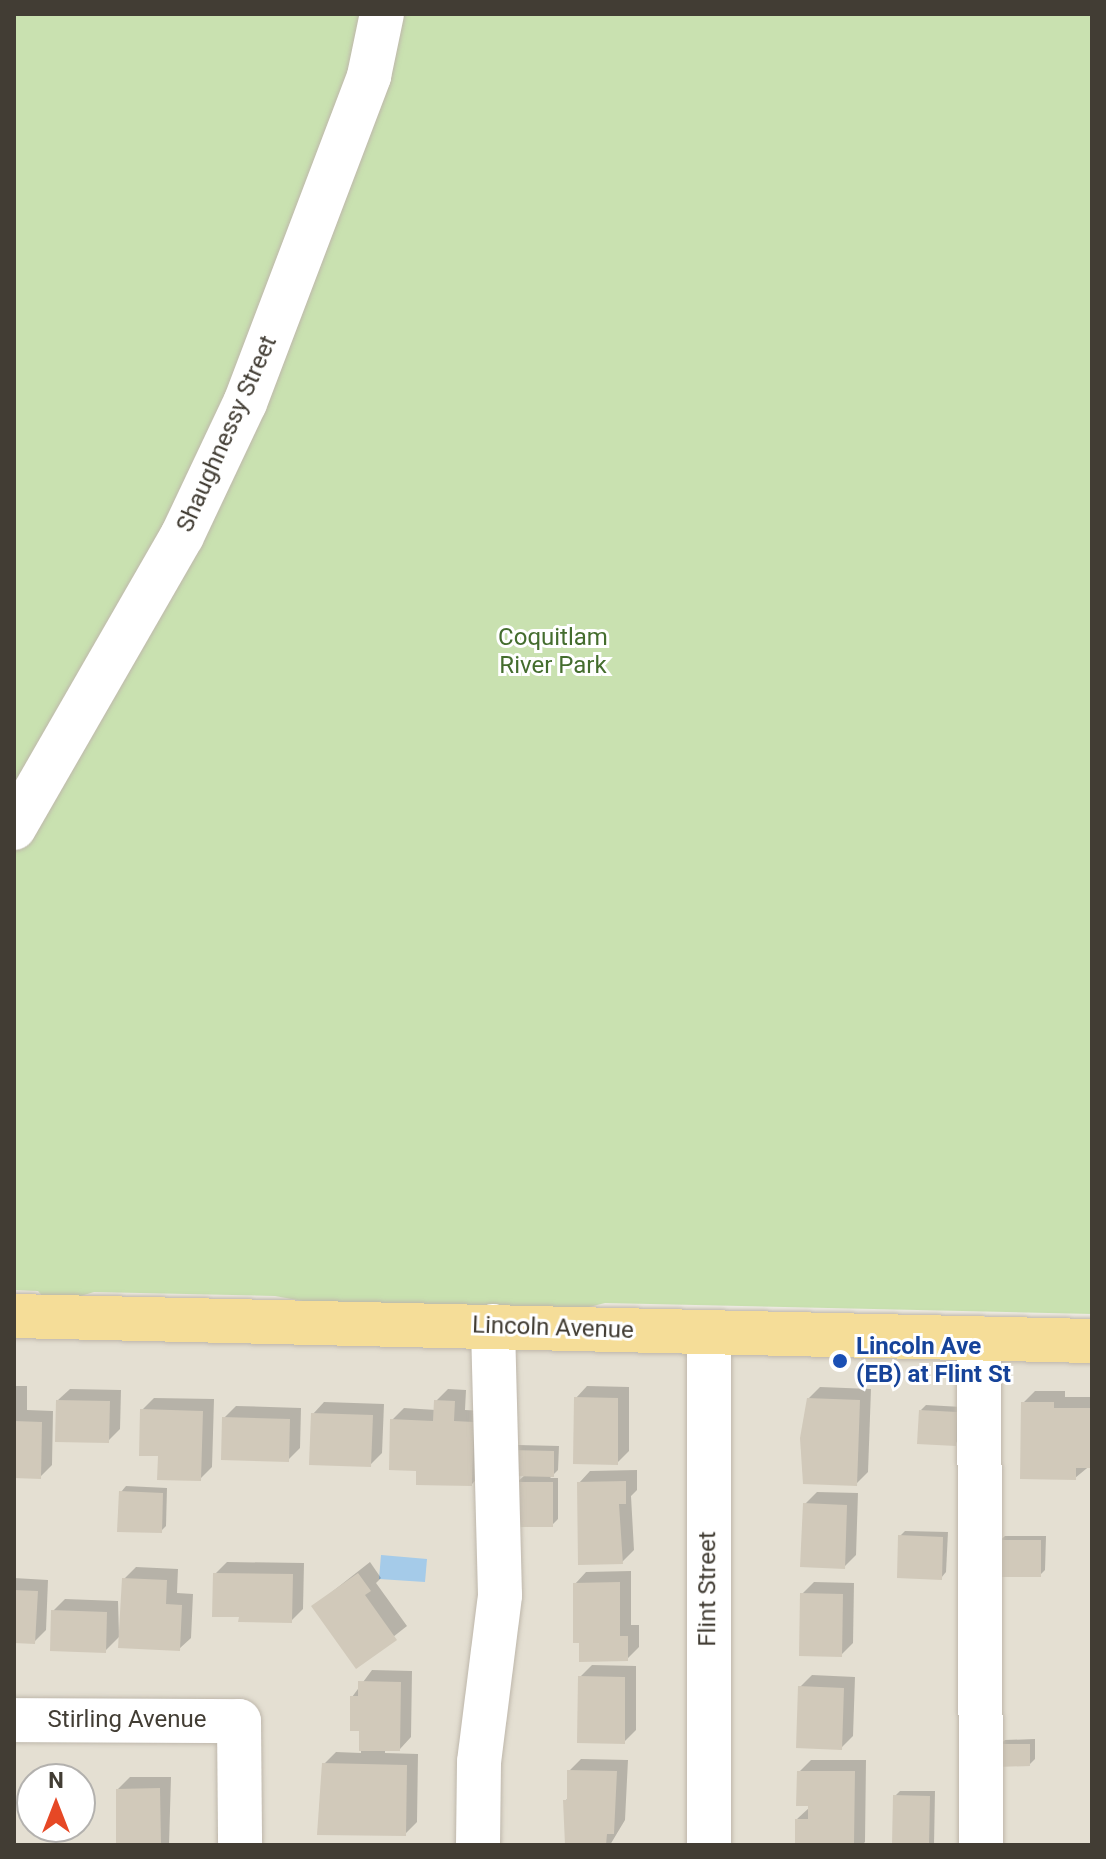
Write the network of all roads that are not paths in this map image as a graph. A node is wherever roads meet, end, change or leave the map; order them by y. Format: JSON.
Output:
{"nodes":[{"id":1,"x":382,"y":14,"type":"edge"},
{"id":2,"x":14,"y":828,"type":"edge"},
{"id":3,"x":14,"y":1316,"type":"edge"},
{"id":4,"x":493,"y":1326,"type":"junction"},
{"id":5,"x":709,"y":1332,"type":"junction"},
{"id":6,"x":979,"y":1338,"type":"junction"},
{"id":7,"x":1092,"y":1341,"type":"edge"},
{"id":8,"x":14,"y":1720,"type":"edge"},
{"id":9,"x":240,"y":1845,"type":"edge"},
{"id":10,"x":478,"y":1845,"type":"edge"},
{"id":11,"x":709,"y":1845,"type":"edge"},
{"id":12,"x":981,"y":1845,"type":"edge"}],
"edges":[{"from":1,"to":2,"type":"street","name":"Shaughnessy Street"},
{"from":3,"to":4,"type":"main road","name":"Lincoln Avenue"},
{"from":4,"to":5,"type":"main road","name":"Lincoln Avenue"},
{"from":4,"to":10,"type":"street"},
{"from":5,"to":6,"type":"main road","name":"Lincoln Avenue"},
{"from":5,"to":11,"type":"street","name":"Flint Street"},
{"from":6,"to":7,"type":"main road","name":"Lincoln Avenue"},
{"from":6,"to":12,"type":"street"},
{"from":8,"to":9,"type":"street","name":"Stirling Avenue"}]}
